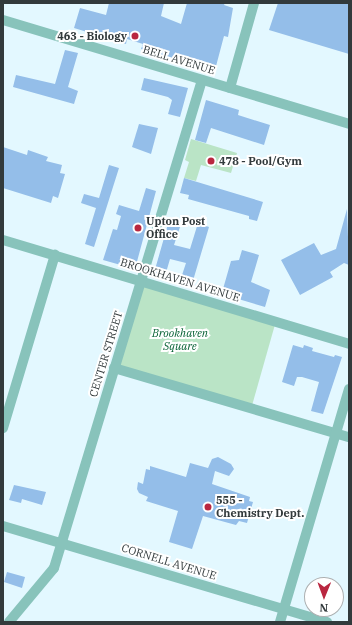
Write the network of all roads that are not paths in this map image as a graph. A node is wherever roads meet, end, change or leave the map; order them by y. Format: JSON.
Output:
{"nodes":[{"id":1,"x":254,"y":3,"type":"edge"},
{"id":2,"x":3,"y":20,"type":"edge"},
{"id":3,"x":202,"y":80,"type":"junction"},
{"id":4,"x":230,"y":88,"type":"junction"},
{"id":5,"x":349,"y":124,"type":"edge"},
{"id":6,"x":3,"y":240,"type":"edge"},
{"id":7,"x":55,"y":255,"type":"junction"},
{"id":8,"x":140,"y":280,"type":"junction"},
{"id":9,"x":349,"y":344,"type":"edge"},
{"id":10,"x":114,"y":368,"type":"junction"},
{"id":11,"x":349,"y":389,"type":"edge"},
{"id":12,"x":3,"y":428,"type":"edge"},
{"id":13,"x":336,"y":433,"type":"junction"},
{"id":14,"x":349,"y":437,"type":"edge"},
{"id":15,"x":3,"y":526,"type":"edge"},
{"id":16,"x":60,"y":544,"type":"junction"},
{"id":17,"x":284,"y":609,"type":"junction"},
{"id":18,"x":9,"y":622,"type":"edge"},
{"id":19,"x":280,"y":622,"type":"edge"},
{"id":20,"x":327,"y":622,"type":"edge"}],
"edges":[{"from":1,"to":4,"type":"street"},
{"from":2,"to":3,"type":"street","name":"BELL AVENUE"},
{"from":3,"to":4,"type":"street","name":"BELL AVENUE"},
{"from":3,"to":8,"type":"street","name":"CENTER STREET"},
{"from":4,"to":5,"type":"street","name":"BELL AVENUE"},
{"from":6,"to":7,"type":"street","name":"BROOKHAVEN AVENUE"},
{"from":7,"to":8,"type":"street","name":"BROOKHAVEN AVENUE"},
{"from":7,"to":12,"type":"street"},
{"from":8,"to":9,"type":"street","name":"BROOKHAVEN AVENUE"},
{"from":8,"to":10,"type":"street","name":"CENTER STREET"},
{"from":10,"to":13,"type":"street"},
{"from":10,"to":16,"type":"street","name":"CENTER STREET"},
{"from":11,"to":13,"type":"street"},
{"from":13,"to":14,"type":"street"},
{"from":13,"to":17,"type":"street"},
{"from":15,"to":16,"type":"street","name":"CORNELL AVENUE"},
{"from":16,"to":17,"type":"street","name":"CORNELL AVENUE"},
{"from":16,"to":18,"type":"street","name":"CENTER STREET"},
{"from":17,"to":19,"type":"street"},
{"from":17,"to":20,"type":"street","name":"CORNELL AVENUE"}]}
